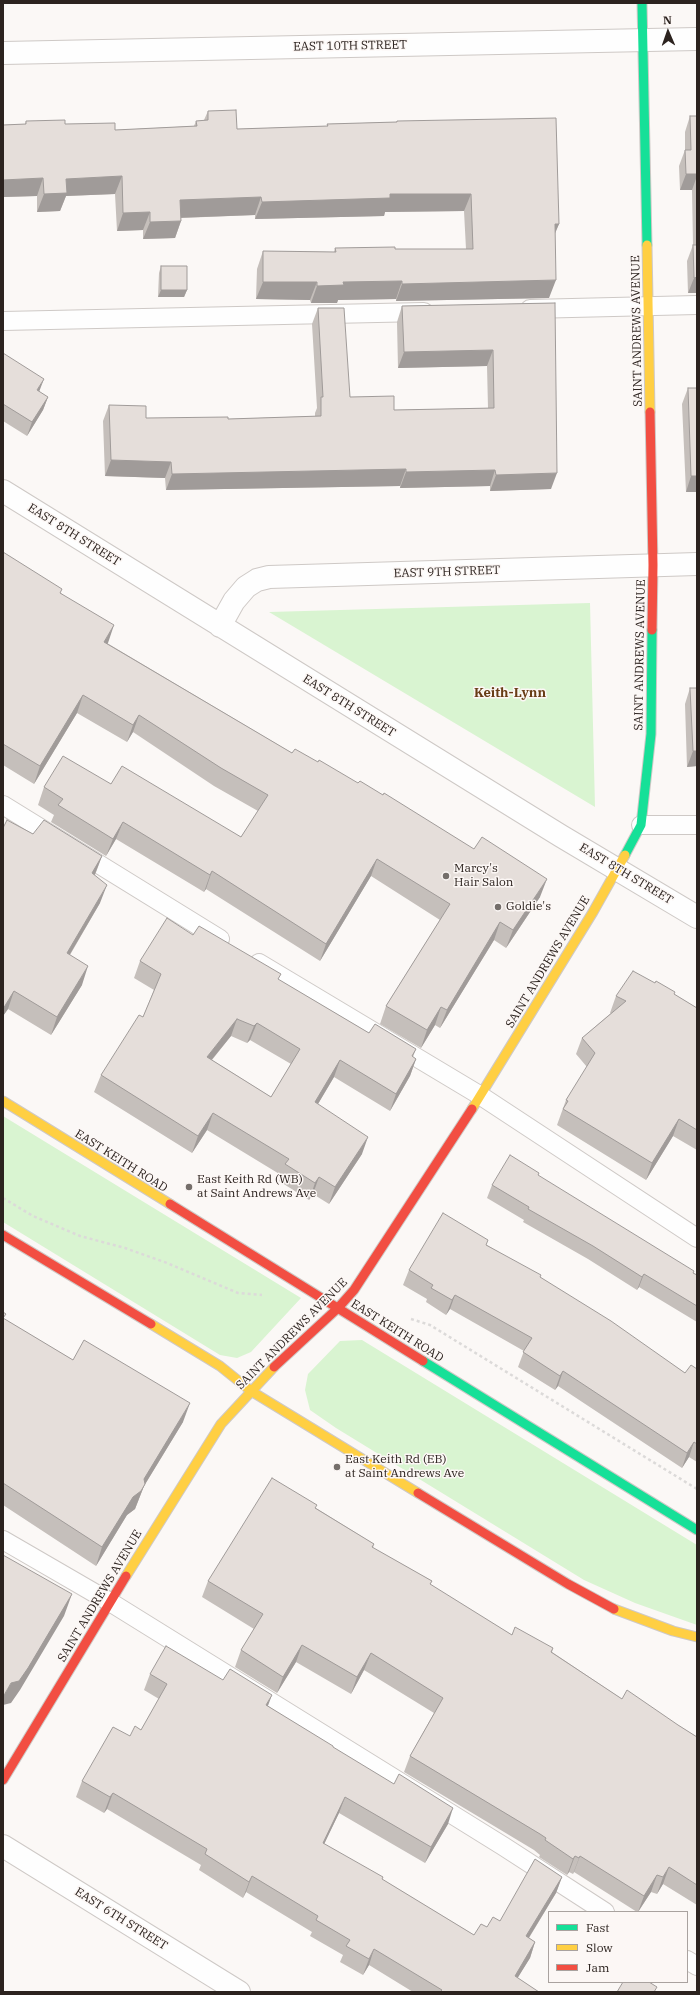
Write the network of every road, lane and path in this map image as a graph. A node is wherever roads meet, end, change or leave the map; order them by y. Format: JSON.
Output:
{"nodes":[{"id":1,"x":642,"y":3,"type":"edge"},
{"id":2,"x":697,"y":39,"type":"edge"},
{"id":3,"x":643,"y":40,"type":"junction"},
{"id":4,"x":3,"y":53,"type":"edge"},
{"id":5,"x":697,"y":305,"type":"edge"},
{"id":6,"x":649,"y":306,"type":"junction"},
{"id":7,"x":510,"y":310,"type":"edge"},
{"id":8,"x":439,"y":311,"type":"edge"},
{"id":9,"x":3,"y":321,"type":"edge"},
{"id":10,"x":3,"y":491,"type":"edge"},
{"id":11,"x":697,"y":564,"type":"edge"},
{"id":12,"x":653,"y":565,"type":"junction"},
{"id":13,"x":220,"y":626,"type":"junction"},
{"id":14,"x":3,"y":805,"type":"edge"},
{"id":15,"x":641,"y":825,"type":"junction"},
{"id":16,"x":697,"y":825,"type":"edge"},
{"id":17,"x":618,"y":869,"type":"junction"},
{"id":18,"x":697,"y":917,"type":"edge"},
{"id":19,"x":481,"y":1096,"type":"junction"},
{"id":20,"x":3,"y":1101,"type":"edge"},
{"id":21,"x":3,"y":1198,"type":"edge"},
{"id":22,"x":3,"y":1235,"type":"edge"},
{"id":23,"x":697,"y":1238,"type":"edge"},
{"id":24,"x":265,"y":1295,"type":"dead end"},
{"id":25,"x":338,"y":1308,"type":"junction"},
{"id":26,"x":409,"y":1319,"type":"dead end"},
{"id":27,"x":251,"y":1391,"type":"junction"},
{"id":28,"x":697,"y":1489,"type":"edge"},
{"id":29,"x":697,"y":1530,"type":"edge"},
{"id":30,"x":3,"y":1540,"type":"edge"},
{"id":31,"x":110,"y":1602,"type":"junction"},
{"id":32,"x":697,"y":1637,"type":"edge"},
{"id":33,"x":3,"y":1780,"type":"edge"},
{"id":34,"x":3,"y":1846,"type":"edge"},
{"id":35,"x":603,"y":1911,"type":"edge"},
{"id":36,"x":688,"y":1961,"type":"edge"},
{"id":37,"x":697,"y":1966,"type":"edge"},
{"id":38,"x":239,"y":1992,"type":"edge"}],
"edges":[{"from":1,"to":3,"type":"street","name":"SAINT ANDREWS AVENUE"},
{"from":2,"to":3,"type":"street","name":"EAST 10TH STREET"},
{"from":3,"to":4,"type":"street","name":"EAST 10TH STREET"},
{"from":3,"to":6,"type":"street","name":"SAINT ANDREWS AVENUE"},
{"from":5,"to":6,"type":"lane"},
{"from":6,"to":7,"type":"lane"},
{"from":6,"to":12,"type":"street","name":"SAINT ANDREWS AVENUE"},
{"from":8,"to":9,"type":"lane"},
{"from":10,"to":13,"type":"street","name":"EAST 8TH STREET"},
{"from":11,"to":12,"type":"street","name":"EAST 9TH STREET"},
{"from":12,"to":13,"type":"street","name":"EAST 9TH STREET"},
{"from":12,"to":15,"type":"street","name":"SAINT ANDREWS AVENUE"},
{"from":13,"to":17,"type":"street","name":"EAST 8TH STREET"},
{"from":14,"to":19,"type":"lane"},
{"from":15,"to":16,"type":"lane"},
{"from":15,"to":17,"type":"street","name":"SAINT ANDREWS AVENUE"},
{"from":17,"to":18,"type":"street","name":"EAST 8TH STREET"},
{"from":17,"to":19,"type":"street","name":"SAINT ANDREWS AVENUE"},
{"from":19,"to":23,"type":"lane"},
{"from":19,"to":25,"type":"street","name":"SAINT ANDREWS AVENUE"},
{"from":20,"to":25,"type":"street","name":"EAST KEITH ROAD"},
{"from":21,"to":24,"type":"path"},
{"from":22,"to":27,"type":"street"},
{"from":25,"to":27,"type":"street","name":"SAINT ANDREWS AVENUE"},
{"from":25,"to":29,"type":"street","name":"EAST KEITH ROAD"},
{"from":26,"to":28,"type":"path"},
{"from":27,"to":31,"type":"street","name":"SAINT ANDREWS AVENUE"},
{"from":27,"to":32,"type":"street"},
{"from":30,"to":31,"type":"lane"},
{"from":31,"to":33,"type":"street","name":"SAINT ANDREWS AVENUE"},
{"from":31,"to":35,"type":"lane"},
{"from":34,"to":38,"type":"street","name":"EAST 6TH STREET"},
{"from":36,"to":37,"type":"lane"}]}
